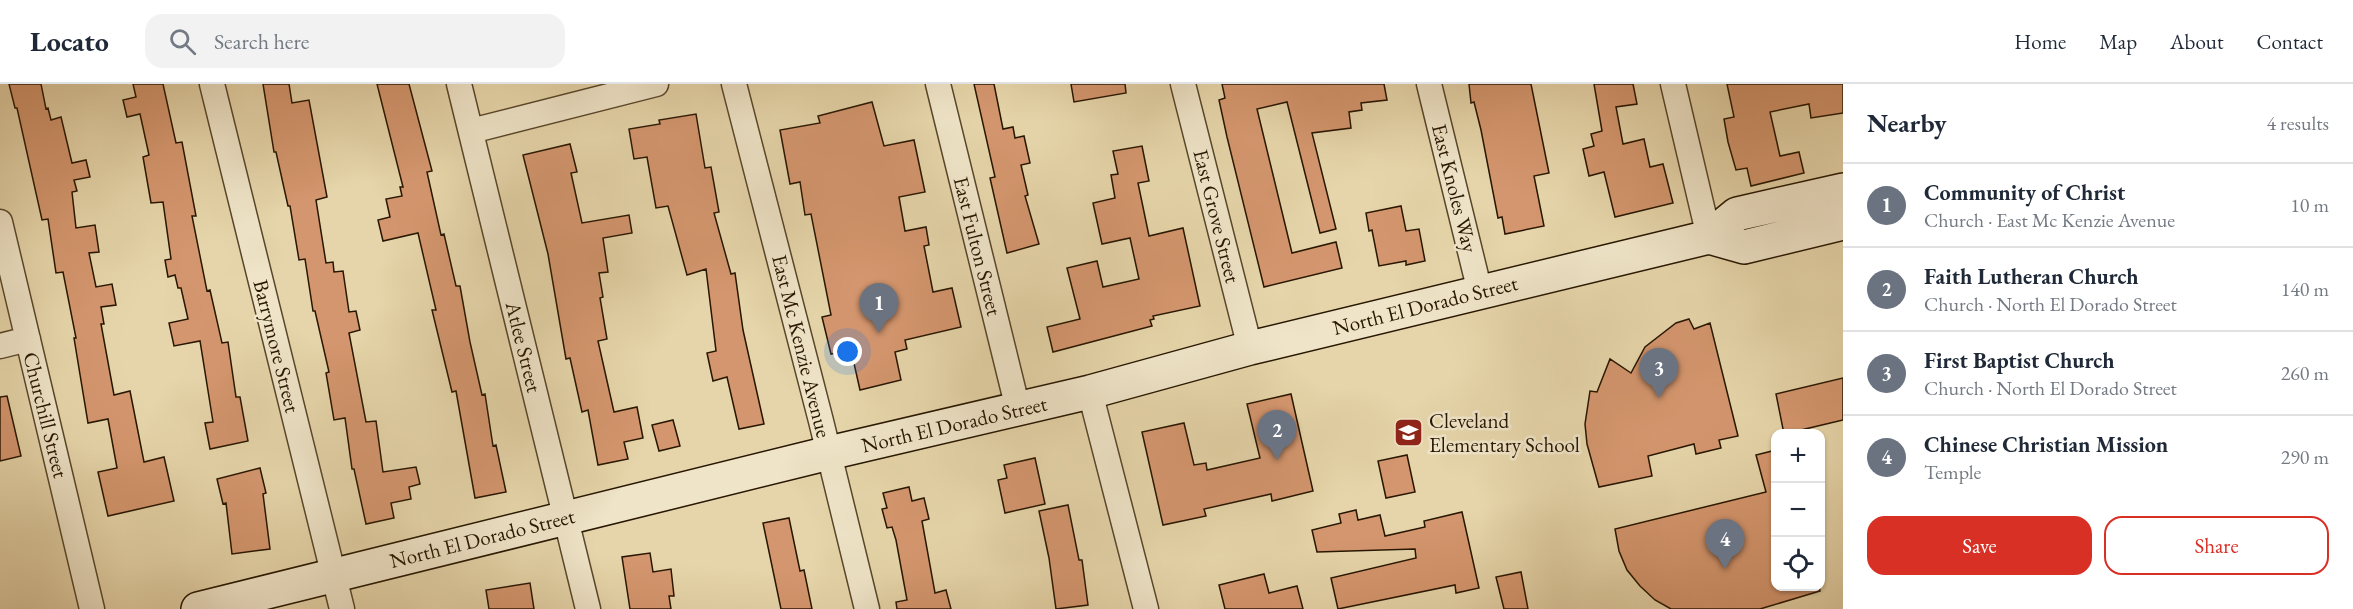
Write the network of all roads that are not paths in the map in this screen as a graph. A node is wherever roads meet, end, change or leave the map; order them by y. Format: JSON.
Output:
{"nodes":[{"id":1,"x":212,"y":84,"type":"edge"},
{"id":2,"x":459,"y":84,"type":"edge"},
{"id":3,"x":656,"y":84,"type":"edge"},
{"id":4,"x":734,"y":84,"type":"edge"},
{"id":5,"x":938,"y":84,"type":"edge"},
{"id":6,"x":1183,"y":84,"type":"edge"},
{"id":7,"x":1429,"y":84,"type":"edge"},
{"id":8,"x":1673,"y":84,"type":"edge"},
{"id":9,"x":471,"y":131,"type":"junction"},
{"id":10,"x":1843,"y":190,"type":"edge"},
{"id":11,"x":0,"y":222,"type":"edge"},
{"id":12,"x":1843,"y":223,"type":"edge"},
{"id":13,"x":1709,"y":237,"type":"junction"},
{"id":14,"x":1480,"y":292,"type":"junction"},
{"id":15,"x":28,"y":339,"type":"junction"},
{"id":16,"x":0,"y":346,"type":"edge"},
{"id":17,"x":1250,"y":348,"type":"junction"},
{"id":18,"x":1090,"y":392,"type":"junction"},
{"id":19,"x":1018,"y":409,"type":"junction"},
{"id":20,"x":829,"y":453,"type":"junction"},
{"id":21,"x":566,"y":518,"type":"junction"},
{"id":22,"x":334,"y":575,"type":"junction"},
{"id":23,"x":92,"y":609,"type":"edge"},
{"id":24,"x":198,"y":609,"type":"edge"},
{"id":25,"x":342,"y":609,"type":"edge"},
{"id":26,"x":588,"y":609,"type":"edge"},
{"id":27,"x":867,"y":609,"type":"edge"},
{"id":28,"x":1146,"y":609,"type":"edge"}],
"edges":[{"from":1,"to":22,"type":"street","name":"Barrymore Street"},
{"from":2,"to":9,"type":"street","name":"Atlee Street"},
{"from":3,"to":9,"type":"street"},
{"from":4,"to":20,"type":"street","name":"East Mc Kenzie Avenue"},
{"from":5,"to":19,"type":"street","name":"East Fulton Street"},
{"from":6,"to":17,"type":"street","name":"East Grove Street"},
{"from":7,"to":14,"type":"street","name":"East Knoles Way"},
{"from":8,"to":13,"type":"street"},
{"from":9,"to":21,"type":"street","name":"Atlee Street"},
{"from":10,"to":13,"type":"main road","name":"North El Dorado Street"},
{"from":11,"to":15,"type":"street","name":"Churchill Street"},
{"from":12,"to":13,"type":"main road","name":"North El Dorado Street"},
{"from":13,"to":14,"type":"main road","name":"North El Dorado Street"},
{"from":14,"to":17,"type":"main road","name":"North El Dorado Street"},
{"from":15,"to":16,"type":"street"},
{"from":15,"to":23,"type":"street","name":"Churchill Street"},
{"from":17,"to":18,"type":"main road","name":"North El Dorado Street"},
{"from":18,"to":19,"type":"main road","name":"North El Dorado Street"},
{"from":18,"to":28,"type":"street"},
{"from":19,"to":20,"type":"main road","name":"North El Dorado Street"},
{"from":20,"to":21,"type":"main road","name":"North El Dorado Street"},
{"from":20,"to":27,"type":"street","name":"East Mc Kenzie Avenue"},
{"from":21,"to":22,"type":"main road","name":"North El Dorado Street"},
{"from":21,"to":26,"type":"street","name":"Atlee Street"},
{"from":22,"to":24,"type":"main road","name":"North El Dorado Street"},
{"from":22,"to":25,"type":"street","name":"Barrymore Street"}]}
